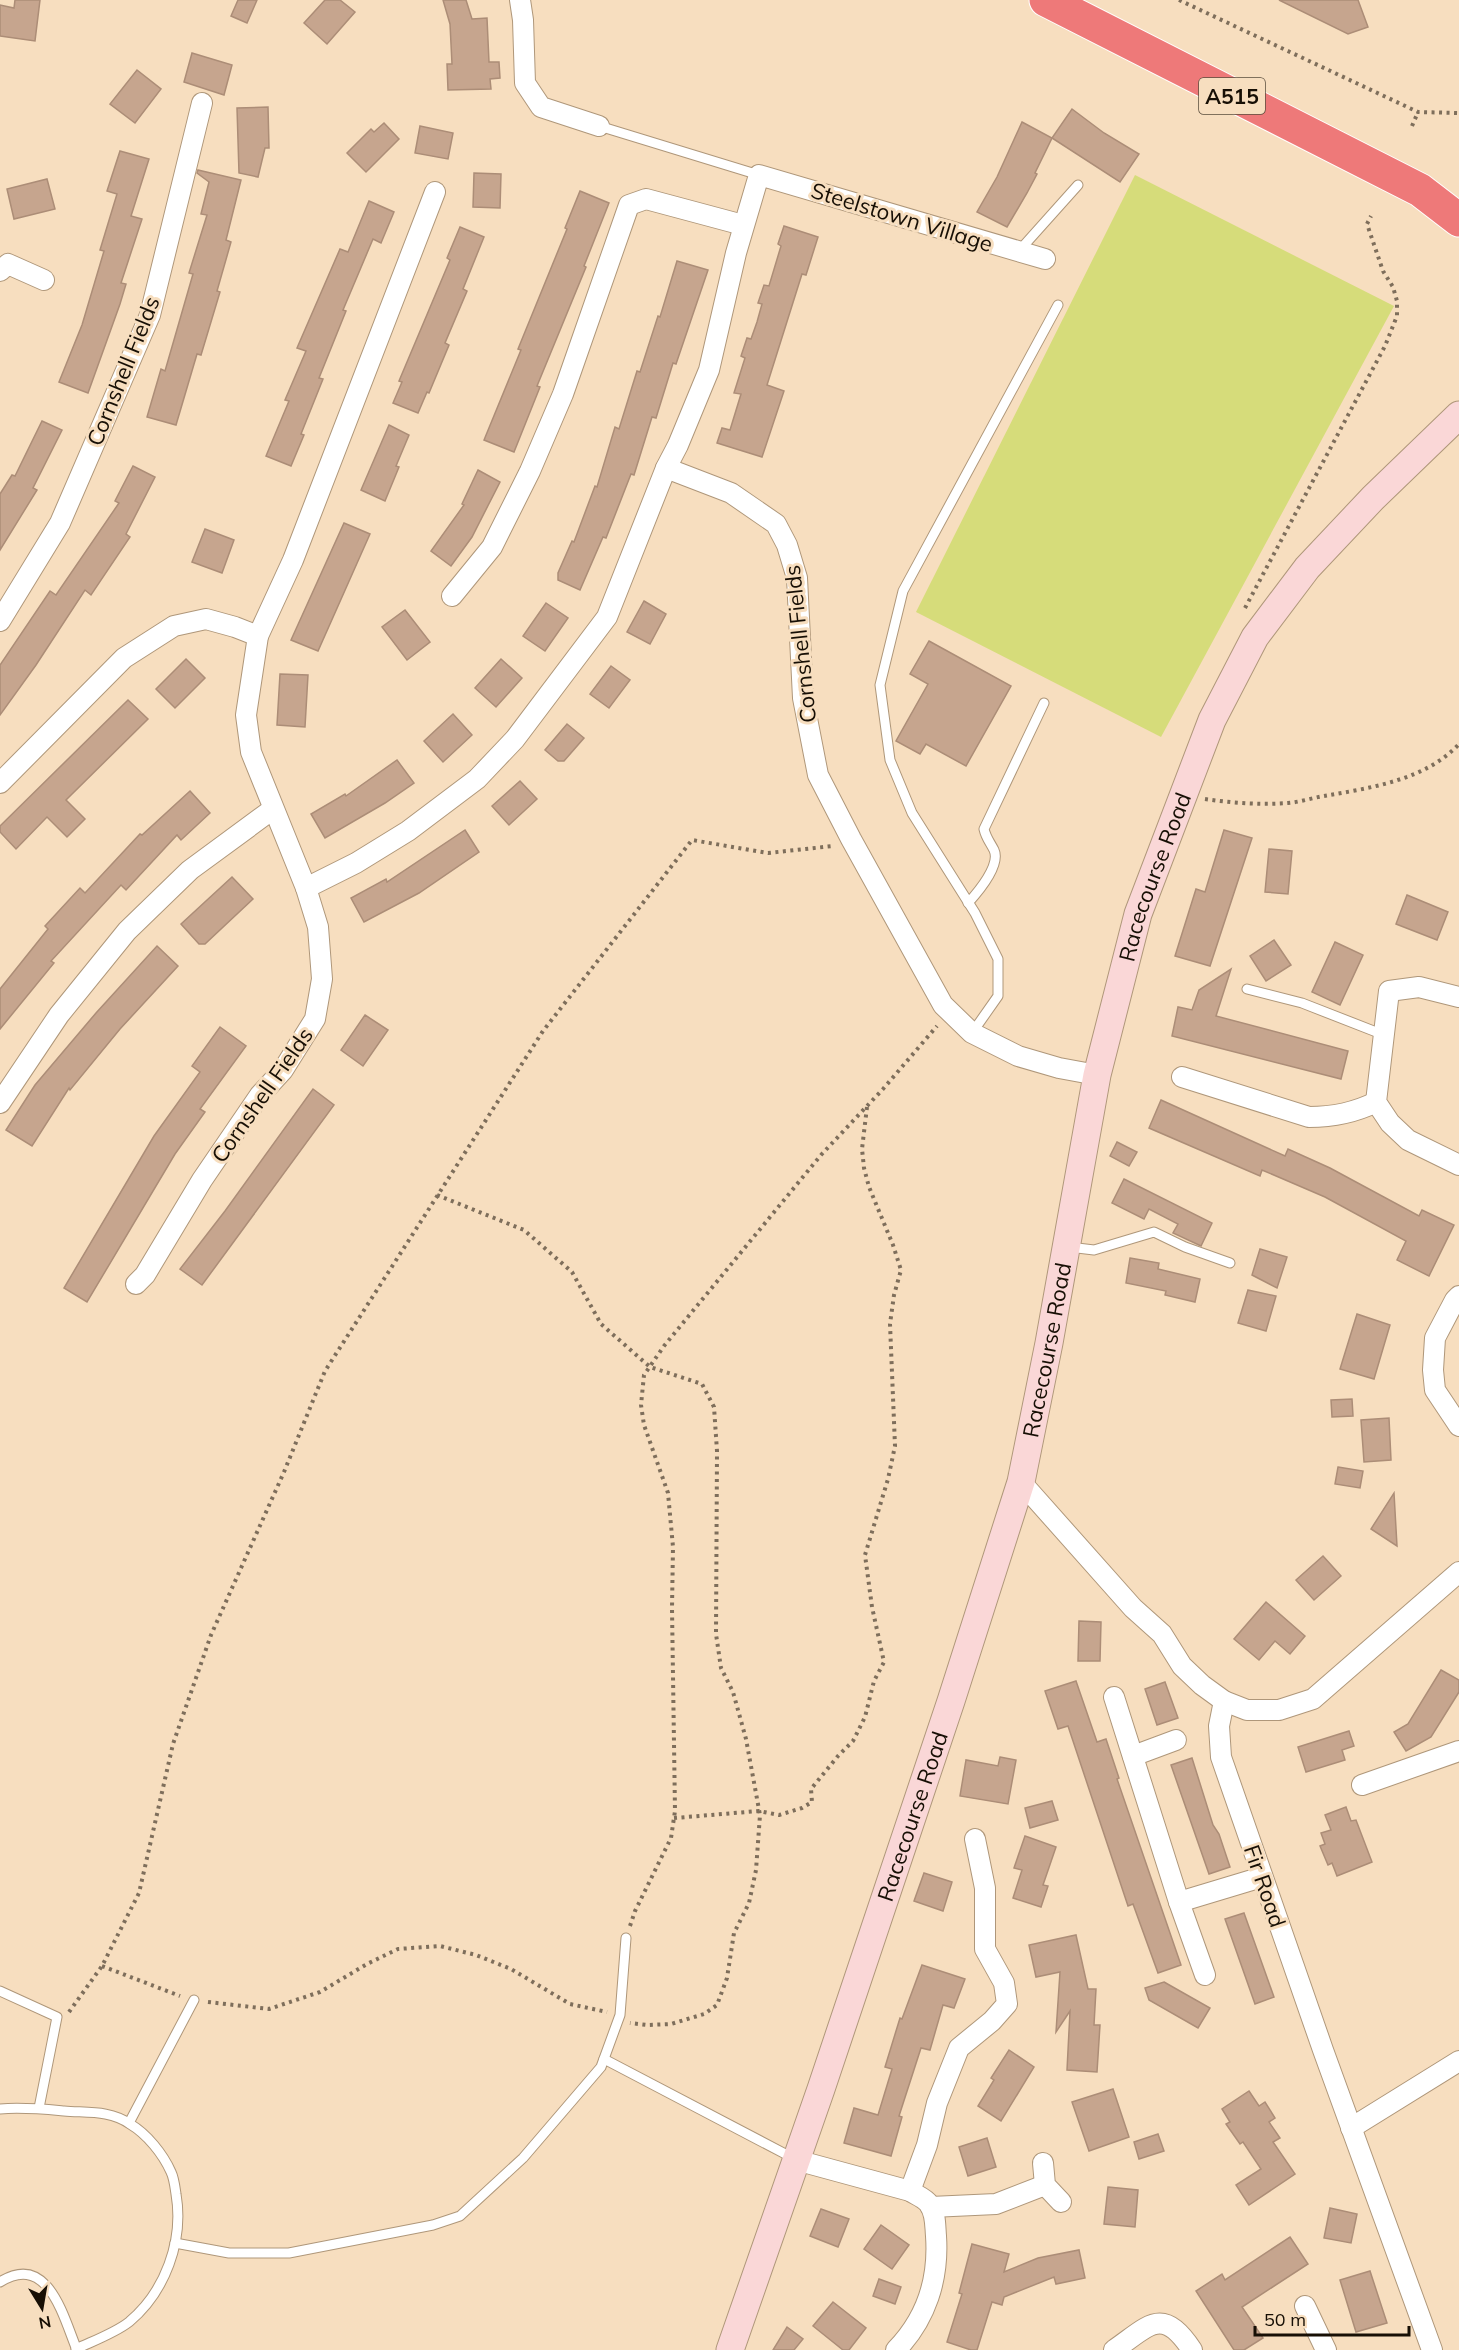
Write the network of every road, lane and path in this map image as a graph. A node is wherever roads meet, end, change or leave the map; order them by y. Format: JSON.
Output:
{"nodes":[{"id":1,"x":520,"y":0,"type":"edge"},
{"id":2,"x":1046,"y":0,"type":"edge"},
{"id":3,"x":1179,"y":0,"type":"edge"},
{"id":4,"x":202,"y":103,"type":"dead end"},
{"id":5,"x":1419,"y":112,"type":"junction"},
{"id":6,"x":1459,"y":113,"type":"edge"},
{"id":7,"x":599,"y":126,"type":"joint"},
{"id":8,"x":1412,"y":126,"type":"dead end"},
{"id":9,"x":759,"y":175,"type":"junction"},
{"id":10,"x":1078,"y":185,"type":"dead end"},
{"id":11,"x":1420,"y":190,"type":"junction"},
{"id":12,"x":435,"y":192,"type":"dead end"},
{"id":13,"x":1459,"y":199,"type":"edge"},
{"id":14,"x":1371,"y":216,"type":"dead end"},
{"id":15,"x":1459,"y":220,"type":"edge"},
{"id":16,"x":743,"y":225,"type":"junction"},
{"id":17,"x":1018,"y":252,"type":"junction"},
{"id":18,"x":1045,"y":260,"type":"dead end"},
{"id":19,"x":0,"y":271,"type":"edge"},
{"id":20,"x":44,"y":280,"type":"dead end"},
{"id":21,"x":1058,"y":305,"type":"dead end"},
{"id":22,"x":1459,"y":415,"type":"edge"},
{"id":23,"x":666,"y":468,"type":"junction"},
{"id":24,"x":452,"y":596,"type":"dead end"},
{"id":25,"x":1240,"y":618,"type":"dead end"},
{"id":26,"x":0,"y":621,"type":"edge"},
{"id":27,"x":258,"y":636,"type":"junction"},
{"id":28,"x":1044,"y":703,"type":"dead end"},
{"id":29,"x":1459,"y":744,"type":"edge"},
{"id":30,"x":0,"y":783,"type":"edge"},
{"id":31,"x":1184,"y":795,"type":"junction"},
{"id":32,"x":273,"y":809,"type":"junction"},
{"id":33,"x":851,"y":839,"type":"junction"},
{"id":34,"x":306,"y":888,"type":"junction"},
{"id":35,"x":968,"y":903,"type":"junction"},
{"id":36,"x":1247,"y":989,"type":"dead end"},
{"id":37,"x":1459,"y":997,"type":"edge"},
{"id":38,"x":954,"y":1015,"type":"junction"},
{"id":39,"x":972,"y":1033,"type":"junction"},
{"id":40,"x":1384,"y":1035,"type":"junction"},
{"id":41,"x":1097,"y":1075,"type":"junction"},
{"id":42,"x":1182,"y":1077,"type":"dead end"},
{"id":43,"x":1376,"y":1102,"type":"junction"},
{"id":44,"x":0,"y":1103,"type":"edge"},
{"id":45,"x":867,"y":1106,"type":"junction"},
{"id":46,"x":1459,"y":1165,"type":"edge"},
{"id":47,"x":437,"y":1195,"type":"junction"},
{"id":48,"x":1066,"y":1247,"type":"junction"},
{"id":49,"x":1230,"y":1263,"type":"dead end"},
{"id":50,"x":136,"y":1284,"type":"dead end"},
{"id":51,"x":1459,"y":1296,"type":"edge"},
{"id":52,"x":650,"y":1367,"type":"junction"},
{"id":53,"x":1453,"y":1409,"type":"edge"},
{"id":54,"x":1459,"y":1426,"type":"edge"},
{"id":55,"x":1021,"y":1482,"type":"junction"},
{"id":56,"x":1459,"y":1572,"type":"edge"},
{"id":57,"x":1114,"y":1697,"type":"dead end"},
{"id":58,"x":1224,"y":1701,"type":"junction"},
{"id":59,"x":1176,"y":1740,"type":"dead end"},
{"id":60,"x":1459,"y":1751,"type":"edge"},
{"id":61,"x":1133,"y":1756,"type":"junction"},
{"id":62,"x":1362,"y":1785,"type":"dead end"},
{"id":63,"x":759,"y":1811,"type":"junction"},
{"id":64,"x":674,"y":1818,"type":"junction"},
{"id":65,"x":975,"y":1839,"type":"dead end"},
{"id":66,"x":1262,"y":1877,"type":"junction"},
{"id":67,"x":1179,"y":1902,"type":"junction"},
{"id":68,"x":626,"y":1938,"type":"joint"},
{"id":69,"x":102,"y":1966,"type":"junction"},
{"id":70,"x":1205,"y":1975,"type":"dead end"},
{"id":71,"x":0,"y":1991,"type":"edge"},
{"id":72,"x":194,"y":2000,"type":"junction"},
{"id":73,"x":57,"y":2017,"type":"junction"},
{"id":74,"x":619,"y":2018,"type":"junction"},
{"id":75,"x":604,"y":2059,"type":"junction"},
{"id":76,"x":1459,"y":2061,"type":"edge"},
{"id":77,"x":39,"y":2108,"type":"junction"},
{"id":78,"x":0,"y":2109,"type":"edge"},
{"id":79,"x":129,"y":2123,"type":"junction"},
{"id":80,"x":1351,"y":2128,"type":"junction"},
{"id":81,"x":796,"y":2160,"type":"junction"},
{"id":82,"x":1043,"y":2163,"type":"dead end"},
{"id":83,"x":1045,"y":2185,"type":"junction"},
{"id":84,"x":910,"y":2191,"type":"junction"},
{"id":85,"x":1061,"y":2202,"type":"dead end"},
{"id":86,"x":931,"y":2207,"type":"junction"},
{"id":87,"x":175,"y":2243,"type":"junction"},
{"id":88,"x":0,"y":2282,"type":"edge"},
{"id":89,"x":1305,"y":2306,"type":"dead end"},
{"id":90,"x":76,"y":2350,"type":"edge"},
{"id":91,"x":730,"y":2350,"type":"edge"},
{"id":92,"x":896,"y":2350,"type":"edge"},
{"id":93,"x":1114,"y":2350,"type":"edge"},
{"id":94,"x":1192,"y":2350,"type":"edge"},
{"id":95,"x":1326,"y":2350,"type":"edge"},
{"id":96,"x":1432,"y":2350,"type":"edge"}],
"edges":[{"from":1,"to":7,"type":"street"},
{"from":2,"to":11,"type":"highway","number":"A515"},
{"from":3,"to":5,"type":"path"},
{"from":4,"to":26,"type":"street","name":"Cornshell Fields"},
{"from":5,"to":6,"type":"path"},
{"from":5,"to":8,"type":"path"},
{"from":7,"to":9,"type":"lane"},
{"from":9,"to":16,"type":"street"},
{"from":9,"to":17,"type":"street","name":"Steelstown Village"},
{"from":10,"to":17,"type":"lane"},
{"from":11,"to":13,"type":"highway","number":"A515"},
{"from":11,"to":15,"type":"highway","number":"A515"},
{"from":12,"to":27,"type":"street","name":"Cornshell Fields"},
{"from":14,"to":25,"type":"path"},
{"from":16,"to":23,"type":"street"},
{"from":16,"to":24,"type":"street"},
{"from":17,"to":18,"type":"street","name":"Steelstown Village"},
{"from":19,"to":20,"type":"street"},
{"from":21,"to":35,"type":"lane"},
{"from":22,"to":31,"type":"street","name":"Racecourse Road"},
{"from":23,"to":33,"type":"street","name":"Cornshell Fields"},
{"from":23,"to":34,"type":"street"},
{"from":27,"to":30,"type":"street"},
{"from":27,"to":32,"type":"street","name":"Cornshell Fields"},
{"from":28,"to":35,"type":"lane"},
{"from":29,"to":31,"type":"path"},
{"from":31,"to":41,"type":"street","name":"Racecourse Road"},
{"from":32,"to":34,"type":"street","name":"Cornshell Fields"},
{"from":32,"to":44,"type":"street"},
{"from":33,"to":38,"type":"street","name":"Cornshell Fields"},
{"from":33,"to":47,"type":"path"},
{"from":34,"to":50,"type":"street","name":"Cornshell Fields"},
{"from":35,"to":39,"type":"lane"},
{"from":36,"to":40,"type":"lane"},
{"from":37,"to":40,"type":"street"},
{"from":38,"to":39,"type":"street","name":"Cornshell Fields"},
{"from":38,"to":45,"type":"path"},
{"from":39,"to":41,"type":"street","name":"Cornshell Fields"},
{"from":40,"to":43,"type":"street"},
{"from":41,"to":48,"type":"street","name":"Racecourse Road"},
{"from":42,"to":43,"type":"street"},
{"from":43,"to":46,"type":"street"},
{"from":45,"to":52,"type":"path"},
{"from":45,"to":63,"type":"path"},
{"from":47,"to":52,"type":"path"},
{"from":47,"to":69,"type":"path"},
{"from":48,"to":49,"type":"lane"},
{"from":48,"to":55,"type":"street","name":"Racecourse Road"},
{"from":51,"to":53,"type":"street"},
{"from":52,"to":63,"type":"path"},
{"from":52,"to":64,"type":"path"},
{"from":53,"to":54,"type":"street"},
{"from":55,"to":58,"type":"street"},
{"from":55,"to":81,"type":"street","name":"Racecourse Road"},
{"from":56,"to":58,"type":"street"},
{"from":57,"to":61,"type":"street"},
{"from":58,"to":66,"type":"street","name":"Fir Road"},
{"from":59,"to":61,"type":"street"},
{"from":60,"to":62,"type":"street"},
{"from":61,"to":67,"type":"street"},
{"from":63,"to":64,"type":"path"},
{"from":63,"to":74,"type":"path"},
{"from":64,"to":68,"type":"path"},
{"from":65,"to":84,"type":"street"},
{"from":66,"to":67,"type":"street"},
{"from":66,"to":80,"type":"street","name":"Fir Road"},
{"from":67,"to":70,"type":"street"},
{"from":68,"to":74,"type":"lane"},
{"from":69,"to":72,"type":"path"},
{"from":69,"to":73,"type":"path"},
{"from":71,"to":73,"type":"lane"},
{"from":72,"to":74,"type":"path"},
{"from":72,"to":79,"type":"lane"},
{"from":73,"to":77,"type":"lane"},
{"from":74,"to":75,"type":"lane"},
{"from":75,"to":81,"type":"lane"},
{"from":75,"to":87,"type":"lane"},
{"from":76,"to":80,"type":"street"},
{"from":77,"to":78,"type":"lane"},
{"from":77,"to":79,"type":"lane"},
{"from":79,"to":87,"type":"lane"},
{"from":80,"to":96,"type":"street","name":"Fir Road"},
{"from":81,"to":84,"type":"street"},
{"from":81,"to":91,"type":"street","name":"Racecourse Road"},
{"from":82,"to":83,"type":"street"},
{"from":83,"to":85,"type":"street"},
{"from":83,"to":86,"type":"street"},
{"from":84,"to":86,"type":"street"},
{"from":86,"to":92,"type":"street"},
{"from":87,"to":90,"type":"lane"},
{"from":88,"to":90,"type":"lane"},
{"from":89,"to":95,"type":"street"},
{"from":93,"to":94,"type":"street"}]}
